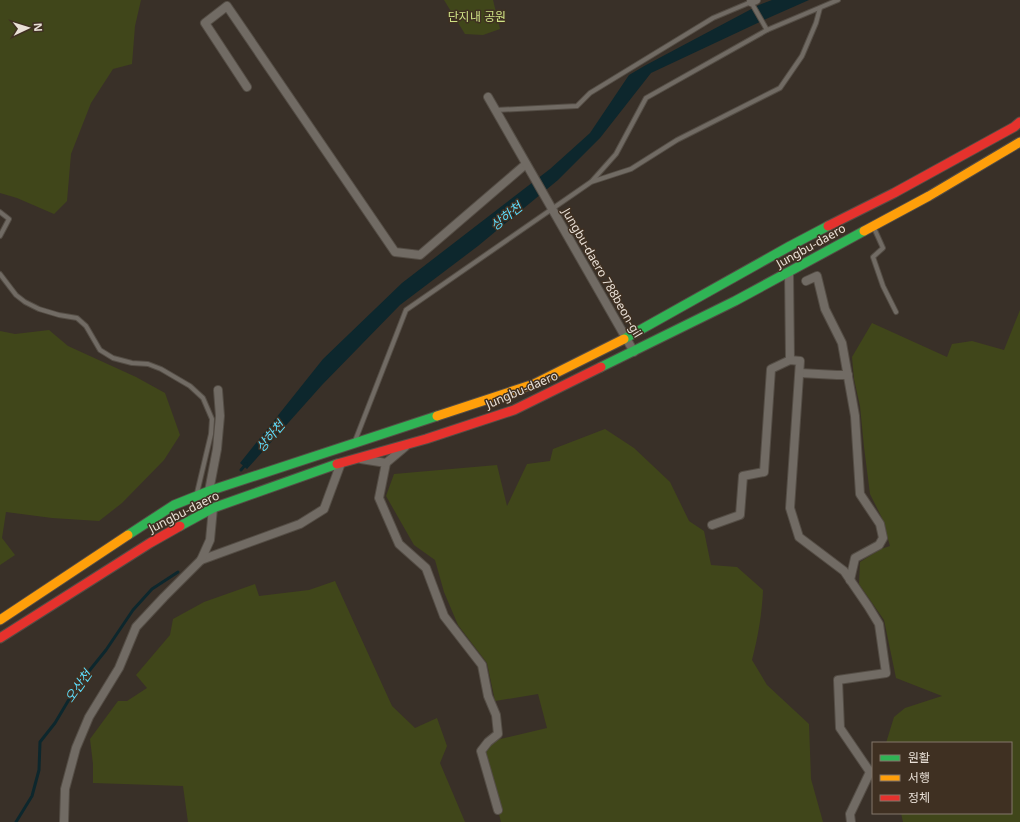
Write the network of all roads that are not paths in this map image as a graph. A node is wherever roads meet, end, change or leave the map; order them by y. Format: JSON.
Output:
{"nodes":[{"id":1,"x":838,"y":0,"type":"edge"},
{"id":2,"x":753,"y":1,"type":"edge"},
{"id":3,"x":820,"y":8,"type":"junction"},
{"id":4,"x":767,"y":30,"type":"junction"},
{"id":5,"x":247,"y":87,"type":"dead end"},
{"id":6,"x":488,"y":97,"type":"dead end"},
{"id":7,"x":496,"y":110,"type":"junction"},
{"id":8,"x":1020,"y":122,"type":"edge"},
{"id":9,"x":1020,"y":142,"type":"edge"},
{"id":10,"x":526,"y":164,"type":"junction"},
{"id":11,"x":591,"y":182,"type":"junction"},
{"id":12,"x":551,"y":208,"type":"junction"},
{"id":13,"x":0,"y":212,"type":"edge"},
{"id":14,"x":873,"y":226,"type":"junction"},
{"id":15,"x":0,"y":236,"type":"edge"},
{"id":16,"x":789,"y":272,"type":"junction"},
{"id":17,"x":0,"y":274,"type":"edge"},
{"id":18,"x":806,"y":280,"type":"dead end"},
{"id":19,"x":896,"y":312,"type":"dead end"},
{"id":20,"x":626,"y":338,"type":"junction"},
{"id":21,"x":634,"y":352,"type":"junction"},
{"id":22,"x":790,"y":360,"type":"junction"},
{"id":23,"x":800,"y":373,"type":"junction"},
{"id":24,"x":848,"y":374,"type":"junction"},
{"id":25,"x":218,"y":390,"type":"dead end"},
{"id":26,"x":354,"y":443,"type":"junction"},
{"id":27,"x":408,"y":444,"type":"junction"},
{"id":28,"x":358,"y":458,"type":"junction"},
{"id":29,"x":341,"y":463,"type":"junction"},
{"id":30,"x":386,"y":463,"type":"junction"},
{"id":31,"x":209,"y":491,"type":"junction"},
{"id":32,"x":196,"y":496,"type":"junction"},
{"id":33,"x":213,"y":508,"type":"junction"},
{"id":34,"x":712,"y":526,"type":"dead end"},
{"id":35,"x":201,"y":560,"type":"junction"},
{"id":36,"x":850,"y":580,"type":"junction"},
{"id":37,"x":0,"y":620,"type":"edge"},
{"id":38,"x":0,"y":638,"type":"edge"},
{"id":39,"x":498,"y":810,"type":"dead end"},
{"id":40,"x":64,"y":822,"type":"edge"},
{"id":41,"x":851,"y":822,"type":"edge"}],
"edges":[{"from":1,"to":3,"type":"lane"},
{"from":2,"to":4,"type":"lane"},
{"from":2,"to":7,"type":"lane"},
{"from":3,"to":4,"type":"lane"},
{"from":3,"to":11,"type":"lane"},
{"from":4,"to":11,"type":"lane"},
{"from":5,"to":10,"type":"street"},
{"from":6,"to":7,"type":"street"},
{"from":7,"to":10,"type":"street"},
{"from":8,"to":20,"type":"main road","name":"Jungbu-daero"},
{"from":9,"to":14,"type":"main road","name":"Jungbu-daero"},
{"from":10,"to":12,"type":"street","name":"Jungbu-daero 788beon-gil"},
{"from":11,"to":12,"type":"lane"},
{"from":12,"to":20,"type":"street","name":"Jungbu-daero 788beon-gil"},
{"from":12,"to":26,"type":"lane"},
{"from":13,"to":15,"type":"lane"},
{"from":14,"to":16,"type":"main road","name":"Jungbu-daero"},
{"from":14,"to":19,"type":"lane"},
{"from":16,"to":21,"type":"main road","name":"Jungbu-daero"},
{"from":16,"to":22,"type":"street"},
{"from":17,"to":32,"type":"lane"},
{"from":18,"to":24,"type":"street"},
{"from":20,"to":21,"type":"street","name":"Jungbu-daero 788beon-gil"},
{"from":20,"to":26,"type":"main road","name":"Jungbu-daero"},
{"from":21,"to":27,"type":"main road","name":"Jungbu-daero"},
{"from":22,"to":23,"type":"street"},
{"from":22,"to":34,"type":"street"},
{"from":23,"to":24,"type":"street"},
{"from":23,"to":36,"type":"street"},
{"from":24,"to":36,"type":"street"},
{"from":25,"to":31,"type":"street"},
{"from":26,"to":31,"type":"main road","name":"Jungbu-daero"},
{"from":27,"to":28,"type":"main road","name":"Jungbu-daero"},
{"from":27,"to":30,"type":"street"},
{"from":28,"to":29,"type":"main road","name":"Jungbu-daero"},
{"from":28,"to":30,"type":"street"},
{"from":29,"to":33,"type":"main road","name":"Jungbu-daero"},
{"from":29,"to":35,"type":"street"},
{"from":30,"to":39,"type":"street"},
{"from":31,"to":32,"type":"main road","name":"Jungbu-daero"},
{"from":32,"to":37,"type":"main road","name":"Jungbu-daero"},
{"from":33,"to":35,"type":"street"},
{"from":33,"to":38,"type":"main road","name":"Jungbu-daero"},
{"from":35,"to":40,"type":"street"},
{"from":36,"to":41,"type":"street"}]}
